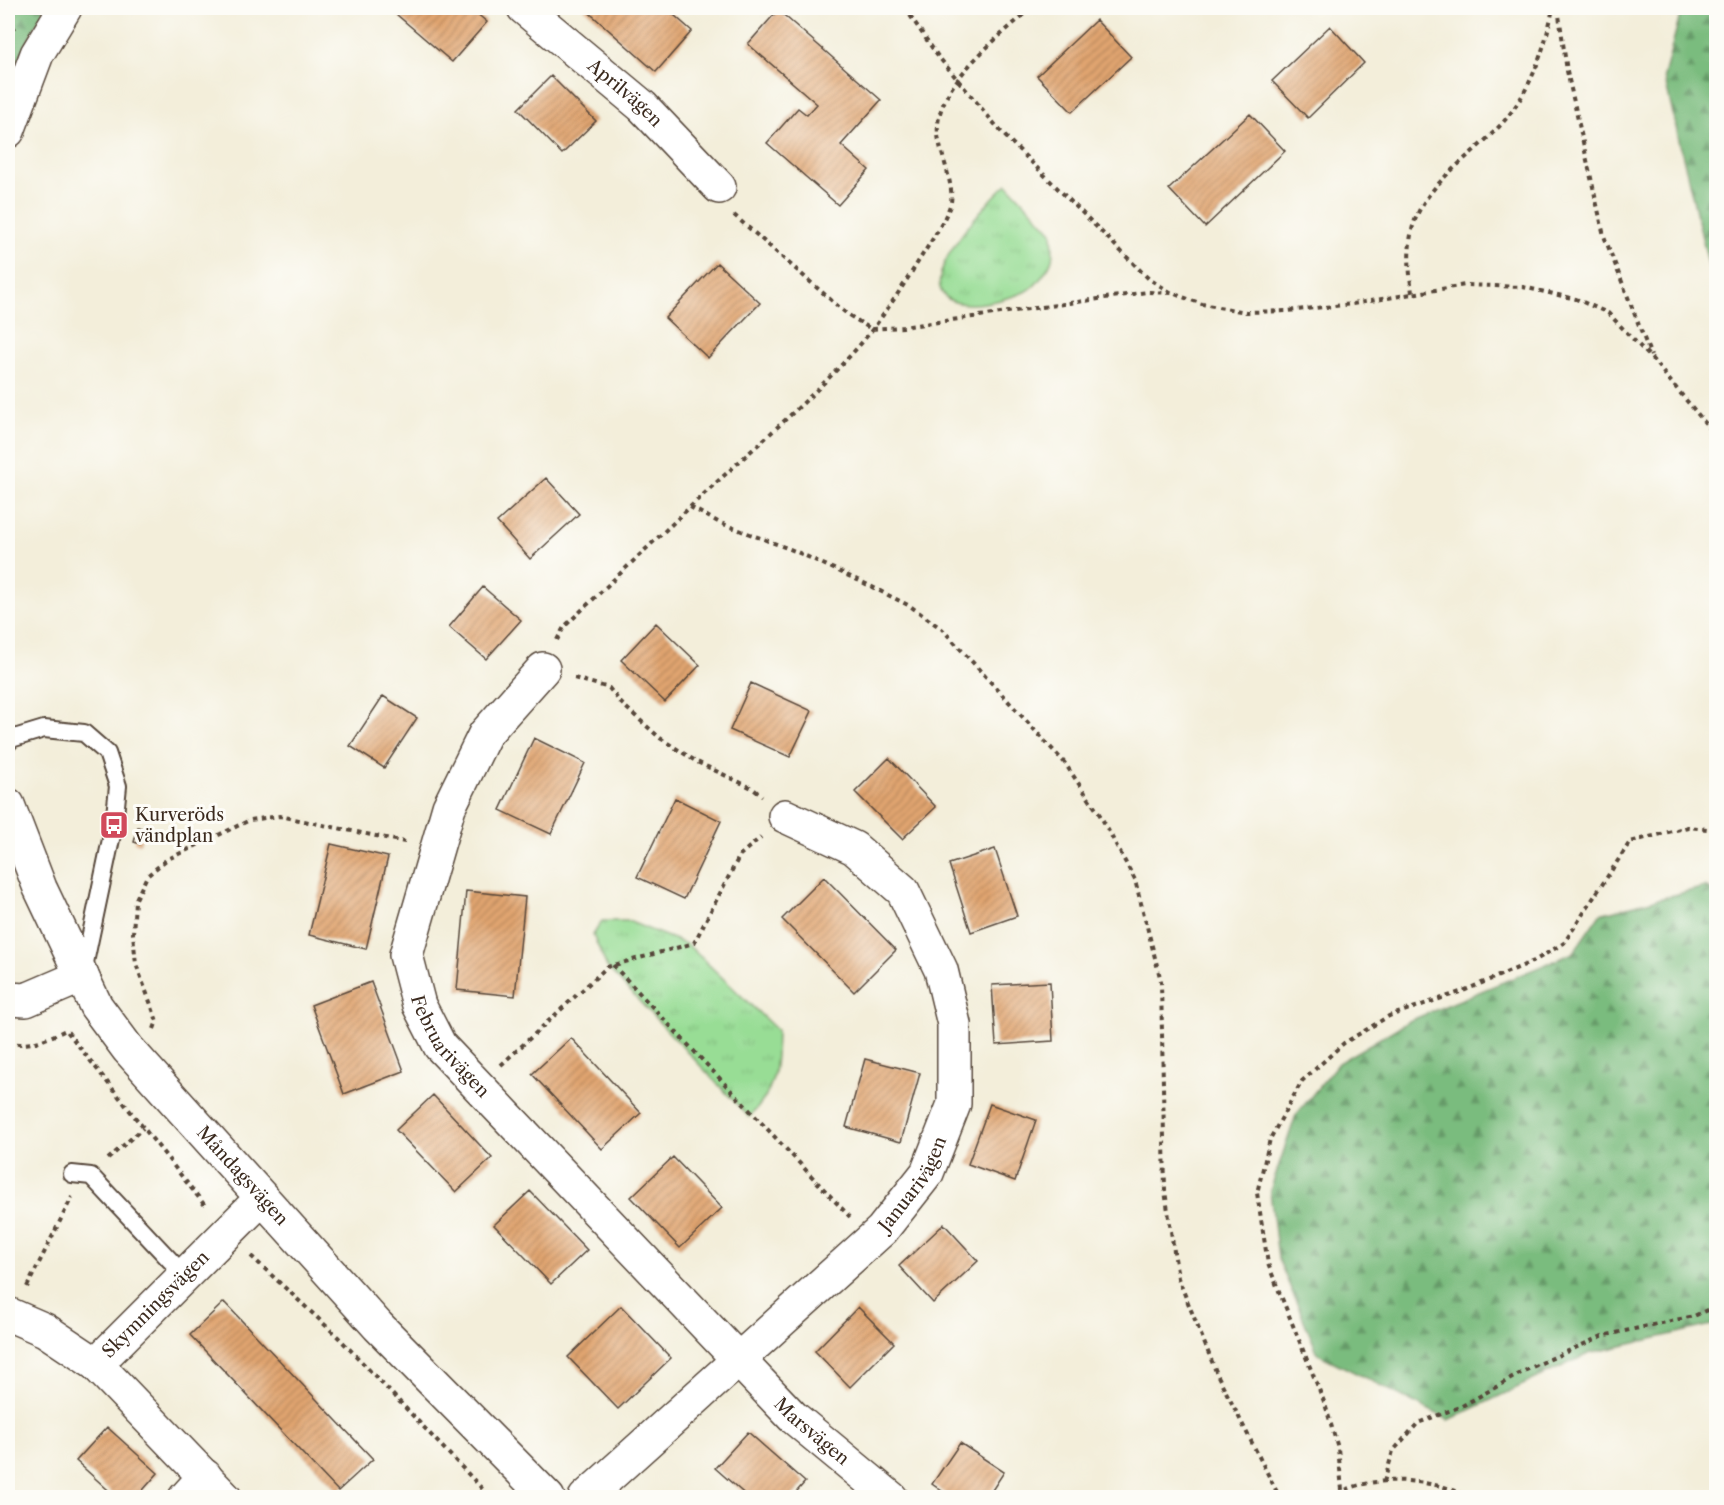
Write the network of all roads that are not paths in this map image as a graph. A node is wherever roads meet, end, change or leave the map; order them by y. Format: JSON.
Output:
{"nodes":[{"id":1,"x":65,"y":8,"type":"edge"},
{"id":2,"x":524,"y":8,"type":"edge"},
{"id":3,"x":8,"y":131,"type":"edge"},
{"id":4,"x":719,"y":186,"type":"road end"},
{"id":5,"x":543,"y":669,"type":"road end"},
{"id":6,"x":8,"y":743,"type":"edge"},
{"id":7,"x":8,"y":805,"type":"edge"},
{"id":8,"x":785,"y":816,"type":"road end"},
{"id":9,"x":82,"y":976,"type":"junction"},
{"id":10,"x":8,"y":999,"type":"edge"},
{"id":11,"x":72,"y":1174,"type":"dead end"},
{"id":12,"x":262,"y":1198,"type":"junction"},
{"id":13,"x":184,"y":1275,"type":"junction"},
{"id":14,"x":10,"y":1315,"type":"edge"},
{"id":15,"x":736,"y":1359,"type":"junction"},
{"id":16,"x":96,"y":1364,"type":"junction"},
{"id":17,"x":205,"y":1490,"type":"edge"},
{"id":18,"x":548,"y":1497,"type":"edge"},
{"id":19,"x":585,"y":1497,"type":"edge"},
{"id":20,"x":891,"y":1497,"type":"edge"}],
"edges":[{"from":1,"to":3,"type":"street"},
{"from":2,"to":4,"type":"street","name":"Aprilvägen"},
{"from":5,"to":15,"type":"street","name":"Februarivägen"},
{"from":6,"to":9,"type":"lane"},
{"from":7,"to":9,"type":"street","name":"Måndagsvägen"},
{"from":8,"to":15,"type":"street","name":"Januarivägen"},
{"from":9,"to":10,"type":"street"},
{"from":9,"to":12,"type":"street","name":"Måndagsvägen"},
{"from":11,"to":13,"type":"lane"},
{"from":12,"to":13,"type":"street","name":"Skymningsvägen"},
{"from":12,"to":18,"type":"street","name":"Måndagsvägen"},
{"from":13,"to":16,"type":"street","name":"Skymningsvägen"},
{"from":14,"to":16,"type":"street","name":"Skymningsvägen"},
{"from":15,"to":19,"type":"street","name":"Januarivägen"},
{"from":15,"to":20,"type":"street","name":"Marsvägen"},
{"from":16,"to":17,"type":"street"}]}
